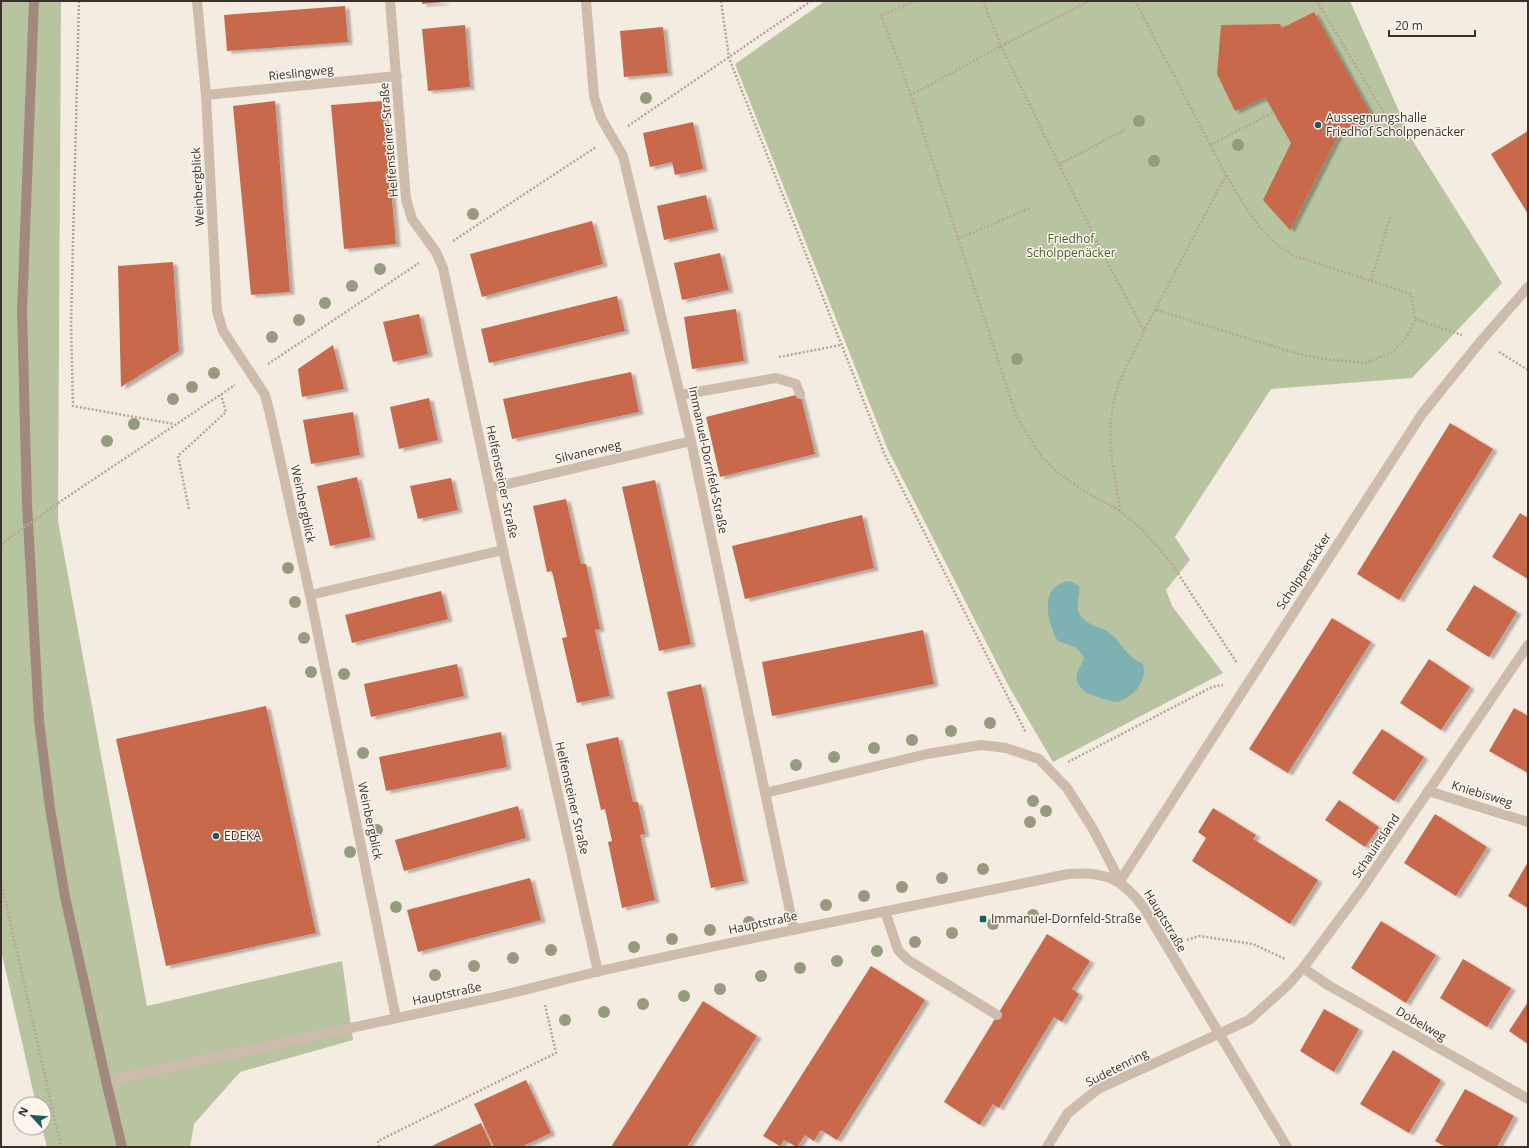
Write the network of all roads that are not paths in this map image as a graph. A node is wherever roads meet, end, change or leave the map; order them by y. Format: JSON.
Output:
{"nodes":[{"id":1,"x":34,"y":1,"type":"edge"},
{"id":2,"x":197,"y":1,"type":"edge"},
{"id":3,"x":390,"y":1,"type":"edge"},
{"id":4,"x":586,"y":1,"type":"edge"},
{"id":5,"x":397,"y":76,"type":"junction"},
{"id":6,"x":206,"y":95,"type":"junction"},
{"id":7,"x":1528,"y":288,"type":"edge"},
{"id":8,"x":800,"y":394,"type":"dead end"},
{"id":9,"x":680,"y":395,"type":"junction"},
{"id":10,"x":691,"y":441,"type":"junction"},
{"id":11,"x":490,"y":488,"type":"junction"},
{"id":12,"x":503,"y":550,"type":"junction"},
{"id":13,"x":310,"y":595,"type":"junction"},
{"id":14,"x":1528,"y":645,"type":"edge"},
{"id":15,"x":1428,"y":791,"type":"junction"},
{"id":16,"x":764,"y":793,"type":"junction"},
{"id":17,"x":1528,"y":822,"type":"edge"},
{"id":18,"x":1120,"y":881,"type":"junction"},
{"id":19,"x":885,"y":912,"type":"junction"},
{"id":20,"x":794,"y":930,"type":"junction"},
{"id":21,"x":1303,"y":968,"type":"junction"},
{"id":22,"x":598,"y":972,"type":"junction"},
{"id":23,"x":997,"y":1016,"type":"dead end"},
{"id":24,"x":396,"y":1018,"type":"junction"},
{"id":25,"x":1218,"y":1035,"type":"junction"},
{"id":26,"x":106,"y":1081,"type":"junction"},
{"id":27,"x":1528,"y":1099,"type":"edge"},
{"id":28,"x":122,"y":1147,"type":"edge"},
{"id":29,"x":1047,"y":1147,"type":"edge"},
{"id":30,"x":1287,"y":1147,"type":"edge"}],
"edges":[{"from":1,"to":26,"type":"main road"},
{"from":2,"to":6,"type":"street","name":"Weinbergblick"},
{"from":3,"to":5,"type":"street","name":"Helfensteiner Straße"},
{"from":4,"to":9,"type":"street","name":"Immanuel-Dornfeld-Straße"},
{"from":5,"to":6,"type":"street","name":"Rieslingweg"},
{"from":5,"to":11,"type":"street","name":"Helfensteiner Straße"},
{"from":6,"to":13,"type":"street","name":"Weinbergblick"},
{"from":7,"to":18,"type":"street","name":"Scholppenäcker"},
{"from":8,"to":9,"type":"street"},
{"from":9,"to":10,"type":"street","name":"Immanuel-Dornfeld-Straße"},
{"from":10,"to":11,"type":"street","name":"Silvanerweg"},
{"from":10,"to":16,"type":"street","name":"Immanuel-Dornfeld-Straße"},
{"from":11,"to":12,"type":"street","name":"Helfensteiner Straße"},
{"from":12,"to":13,"type":"street"},
{"from":12,"to":22,"type":"street","name":"Helfensteiner Straße"},
{"from":13,"to":24,"type":"street","name":"Weinbergblick"},
{"from":14,"to":15,"type":"street","name":"Schauinsland"},
{"from":15,"to":17,"type":"street","name":"Kniebisweg"},
{"from":15,"to":21,"type":"street","name":"Schauinsland"},
{"from":16,"to":18,"type":"street"},
{"from":16,"to":20,"type":"street","name":"Immanuel-Dornfeld-Straße"},
{"from":18,"to":19,"type":"street","name":"Hauptstraße"},
{"from":18,"to":25,"type":"street","name":"Hauptstraße"},
{"from":19,"to":20,"type":"street","name":"Hauptstraße"},
{"from":19,"to":23,"type":"street"},
{"from":20,"to":22,"type":"street","name":"Hauptstraße"},
{"from":21,"to":25,"type":"street","name":"Schauinsland"},
{"from":21,"to":27,"type":"street","name":"Dobelweg"},
{"from":22,"to":24,"type":"street","name":"Hauptstraße"},
{"from":24,"to":26,"type":"street","name":"Hauptstraße"},
{"from":25,"to":29,"type":"street","name":"Sudetenring"},
{"from":25,"to":30,"type":"street","name":"Hauptstraße"},
{"from":26,"to":28,"type":"main road"}]}
